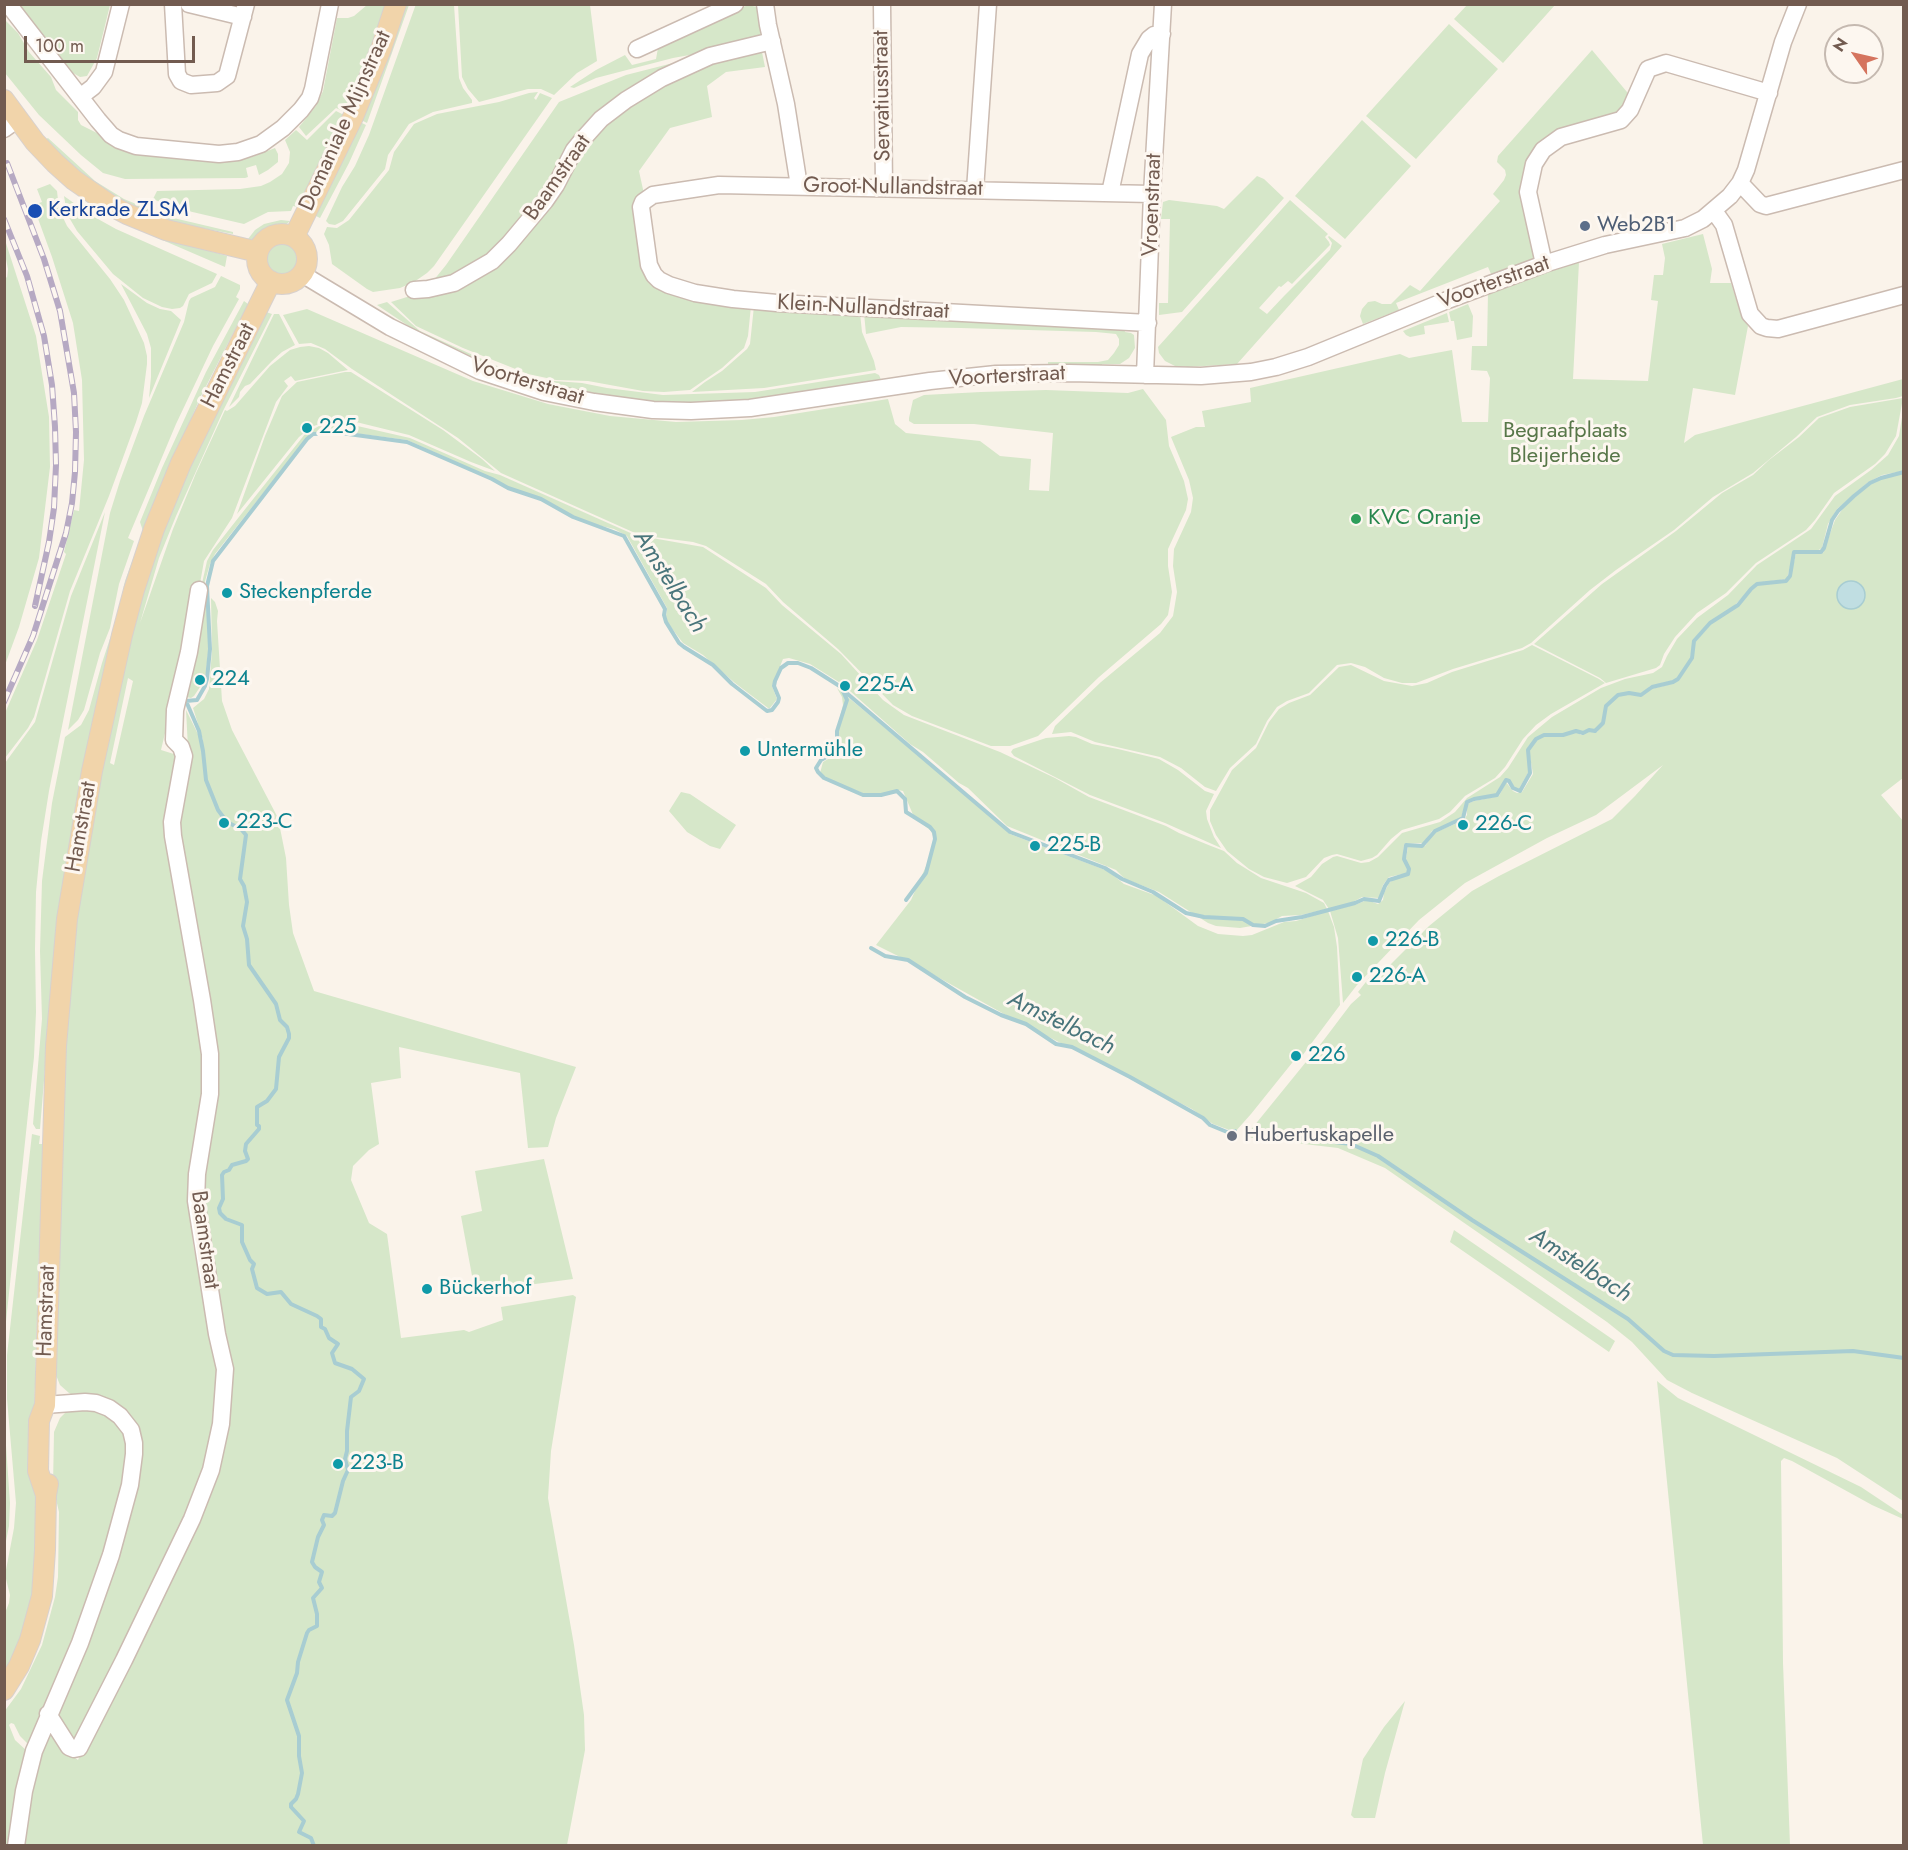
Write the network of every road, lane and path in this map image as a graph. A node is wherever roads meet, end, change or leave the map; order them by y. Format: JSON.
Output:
{"nodes":[{"id":1,"x":8,"y":4,"type":"edge"},
{"id":2,"x":121,"y":4,"type":"edge"},
{"id":3,"x":173,"y":4,"type":"edge"},
{"id":4,"x":189,"y":4,"type":"edge"},
{"id":5,"x":330,"y":4,"type":"edge"},
{"id":6,"x":396,"y":4,"type":"edge"},
{"id":7,"x":735,"y":4,"type":"edge"},
{"id":8,"x":765,"y":4,"type":"edge"},
{"id":9,"x":882,"y":4,"type":"edge"},
{"id":10,"x":988,"y":4,"type":"edge"},
{"id":11,"x":1163,"y":4,"type":"edge"},
{"id":12,"x":1798,"y":4,"type":"edge"},
{"id":13,"x":245,"y":11,"type":"edge"},
{"id":14,"x":1162,"y":34,"type":"junction"},
{"id":15,"x":771,"y":42,"type":"junction"},
{"id":16,"x":637,"y":49,"type":"dead end"},
{"id":17,"x":1769,"y":93,"type":"junction"},
{"id":18,"x":80,"y":97,"type":"junction"},
{"id":19,"x":4,"y":100,"type":"edge"},
{"id":20,"x":11,"y":124,"type":"edge"},
{"id":21,"x":1904,"y":170,"type":"edge"},
{"id":22,"x":1740,"y":183,"type":"junction"},
{"id":23,"x":799,"y":186,"type":"junction"},
{"id":24,"x":884,"y":188,"type":"junction"},
{"id":25,"x":975,"y":190,"type":"junction"},
{"id":26,"x":1110,"y":193,"type":"junction"},
{"id":27,"x":1152,"y":194,"type":"junction"},
{"id":28,"x":641,"y":207,"type":"joint"},
{"id":29,"x":1714,"y":211,"type":"junction"},
{"id":30,"x":294,"y":237,"type":"junction"},
{"id":31,"x":258,"y":252,"type":"junction"},
{"id":32,"x":1544,"y":264,"type":"junction"},
{"id":33,"x":303,"y":274,"type":"junction"},
{"id":34,"x":271,"y":282,"type":"junction"},
{"id":35,"x":414,"y":290,"type":"dead end"},
{"id":36,"x":1904,"y":295,"type":"edge"},
{"id":37,"x":1148,"y":323,"type":"junction"},
{"id":38,"x":1145,"y":375,"type":"junction"},
{"id":39,"x":199,"y":590,"type":"dead end"},
{"id":40,"x":45,"y":1405,"type":"junction"},
{"id":41,"x":4,"y":1690,"type":"edge"},
{"id":42,"x":48,"y":1714,"type":"junction"},
{"id":43,"x":16,"y":1845,"type":"edge"}],
"edges":[{"from":1,"to":18,"type":"street"},
{"from":2,"to":18,"type":"street"},
{"from":3,"to":13,"type":"street"},
{"from":4,"to":13,"type":"street"},
{"from":5,"to":18,"type":"street"},
{"from":6,"to":30,"type":"main road","name":"Domaniale Mijnstraat"},
{"from":7,"to":16,"type":"street"},
{"from":8,"to":15,"type":"street"},
{"from":9,"to":24,"type":"street","name":"Servatiusstraat"},
{"from":10,"to":25,"type":"street"},
{"from":11,"to":14,"type":"street","name":"Vroenstraat"},
{"from":12,"to":17,"type":"street"},
{"from":14,"to":26,"type":"street","name":"Vroenstraat"},
{"from":14,"to":27,"type":"street","name":"Vroenstraat"},
{"from":15,"to":23,"type":"street"},
{"from":15,"to":35,"type":"street","name":"Baamstraat"},
{"from":17,"to":22,"type":"street"},
{"from":17,"to":32,"type":"street"},
{"from":19,"to":20,"type":"main road"},
{"from":20,"to":31,"type":"main road"},
{"from":21,"to":22,"type":"street"},
{"from":22,"to":29,"type":"street","name":"Voorterstraat"},
{"from":23,"to":24,"type":"street","name":"Groot-Nullandstraat"},
{"from":23,"to":28,"type":"street","name":"Groot-Nullandstraat"},
{"from":24,"to":25,"type":"street","name":"Groot-Nullandstraat"},
{"from":25,"to":26,"type":"street","name":"Groot-Nullandstraat"},
{"from":26,"to":27,"type":"street","name":"Groot-Nullandstraat"},
{"from":27,"to":37,"type":"street","name":"Vroenstraat"},
{"from":28,"to":37,"type":"street","name":"Klein-Nullandstraat"},
{"from":29,"to":32,"type":"street","name":"Voorterstraat"},
{"from":29,"to":36,"type":"street"},
{"from":30,"to":31,"type":"main road"},
{"from":30,"to":33,"type":"main road"},
{"from":31,"to":34,"type":"main road"},
{"from":32,"to":38,"type":"street","name":"Voorterstraat"},
{"from":33,"to":34,"type":"main road"},
{"from":33,"to":38,"type":"street","name":"Voorterstraat"},
{"from":34,"to":40,"type":"main road","name":"Hamstraat"},
{"from":37,"to":38,"type":"street","name":"Vroenstraat"},
{"from":39,"to":42,"type":"street","name":"Baamstraat"},
{"from":40,"to":41,"type":"main road","name":"Hamstraat"},
{"from":40,"to":42,"type":"street"},
{"from":42,"to":43,"type":"street"}]}
